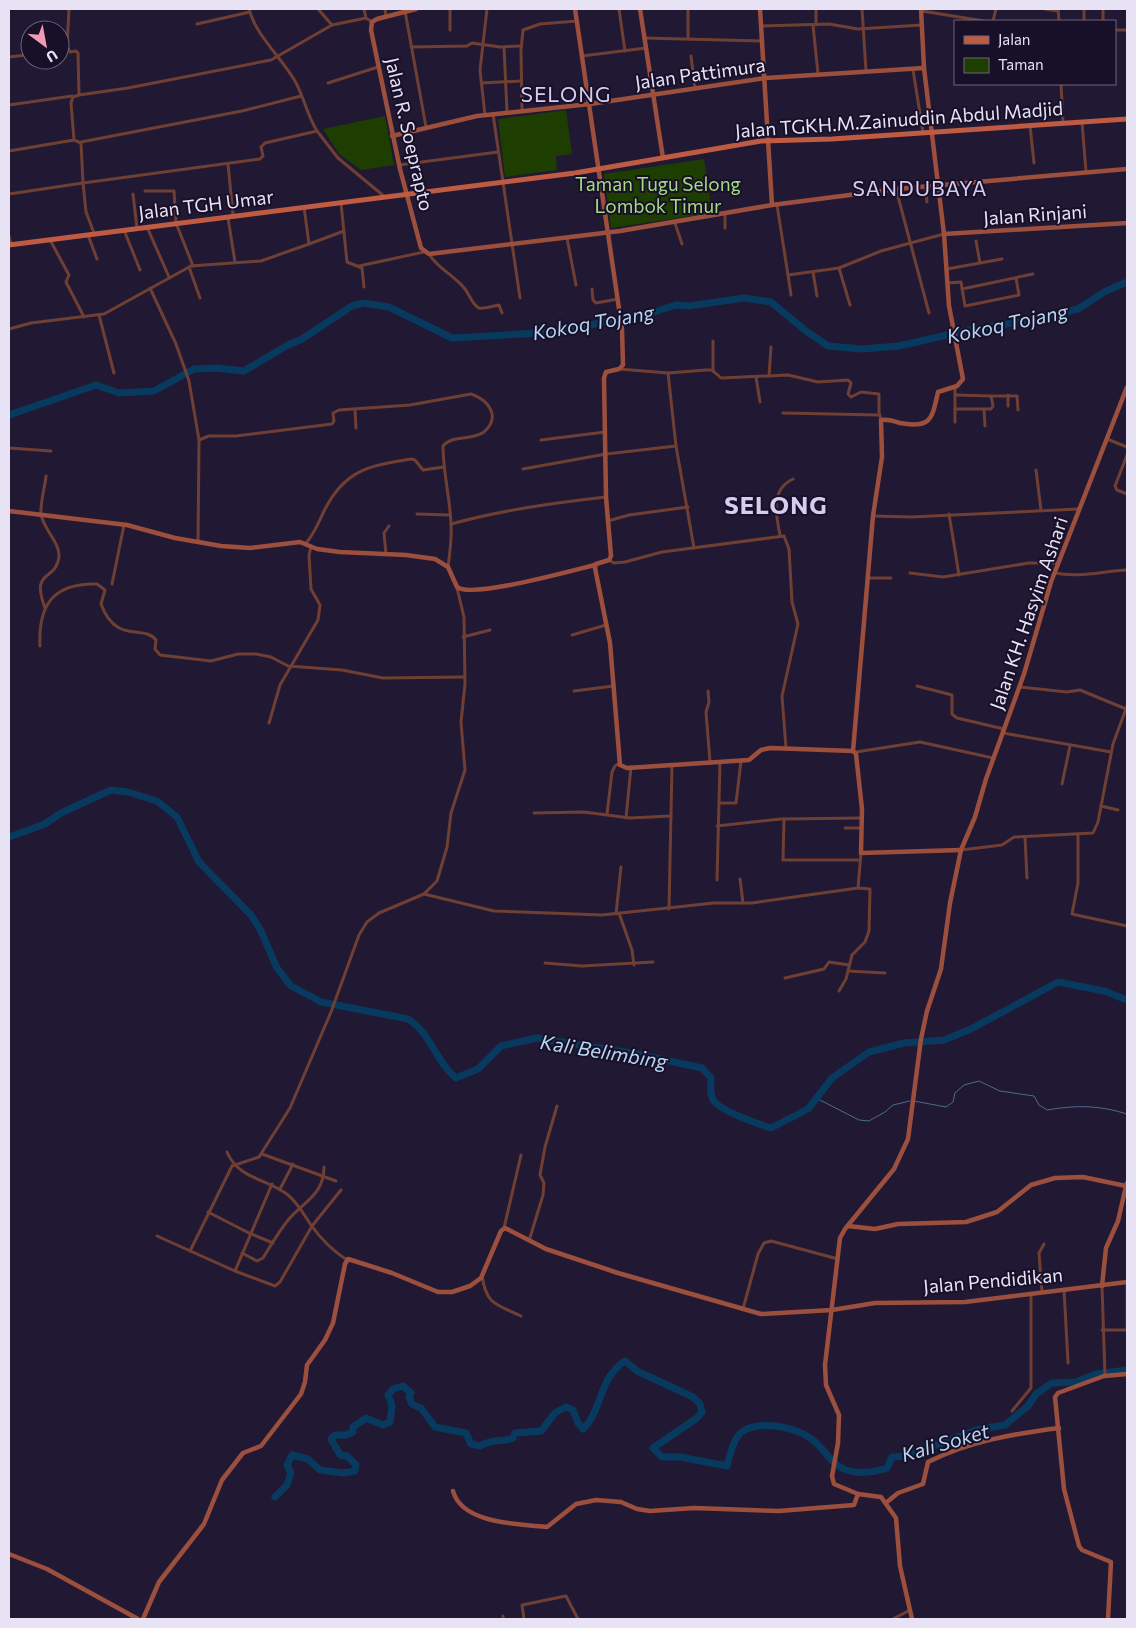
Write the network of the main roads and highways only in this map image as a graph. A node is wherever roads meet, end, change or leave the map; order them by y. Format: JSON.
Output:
{"nodes":[{"id":1,"x":1127,"y":119,"type":"edge"},
{"id":2,"x":406,"y":194,"type":"joint"},
{"id":3,"x":10,"y":245,"type":"edge"}],
"edges":[{"from":1,"to":2,"type":"main road","name":"Jalan TGKH.M.Zainuddin Abdul Madjid"},
{"from":2,"to":3,"type":"main road","name":"Jalan TGH Umar"}]}
